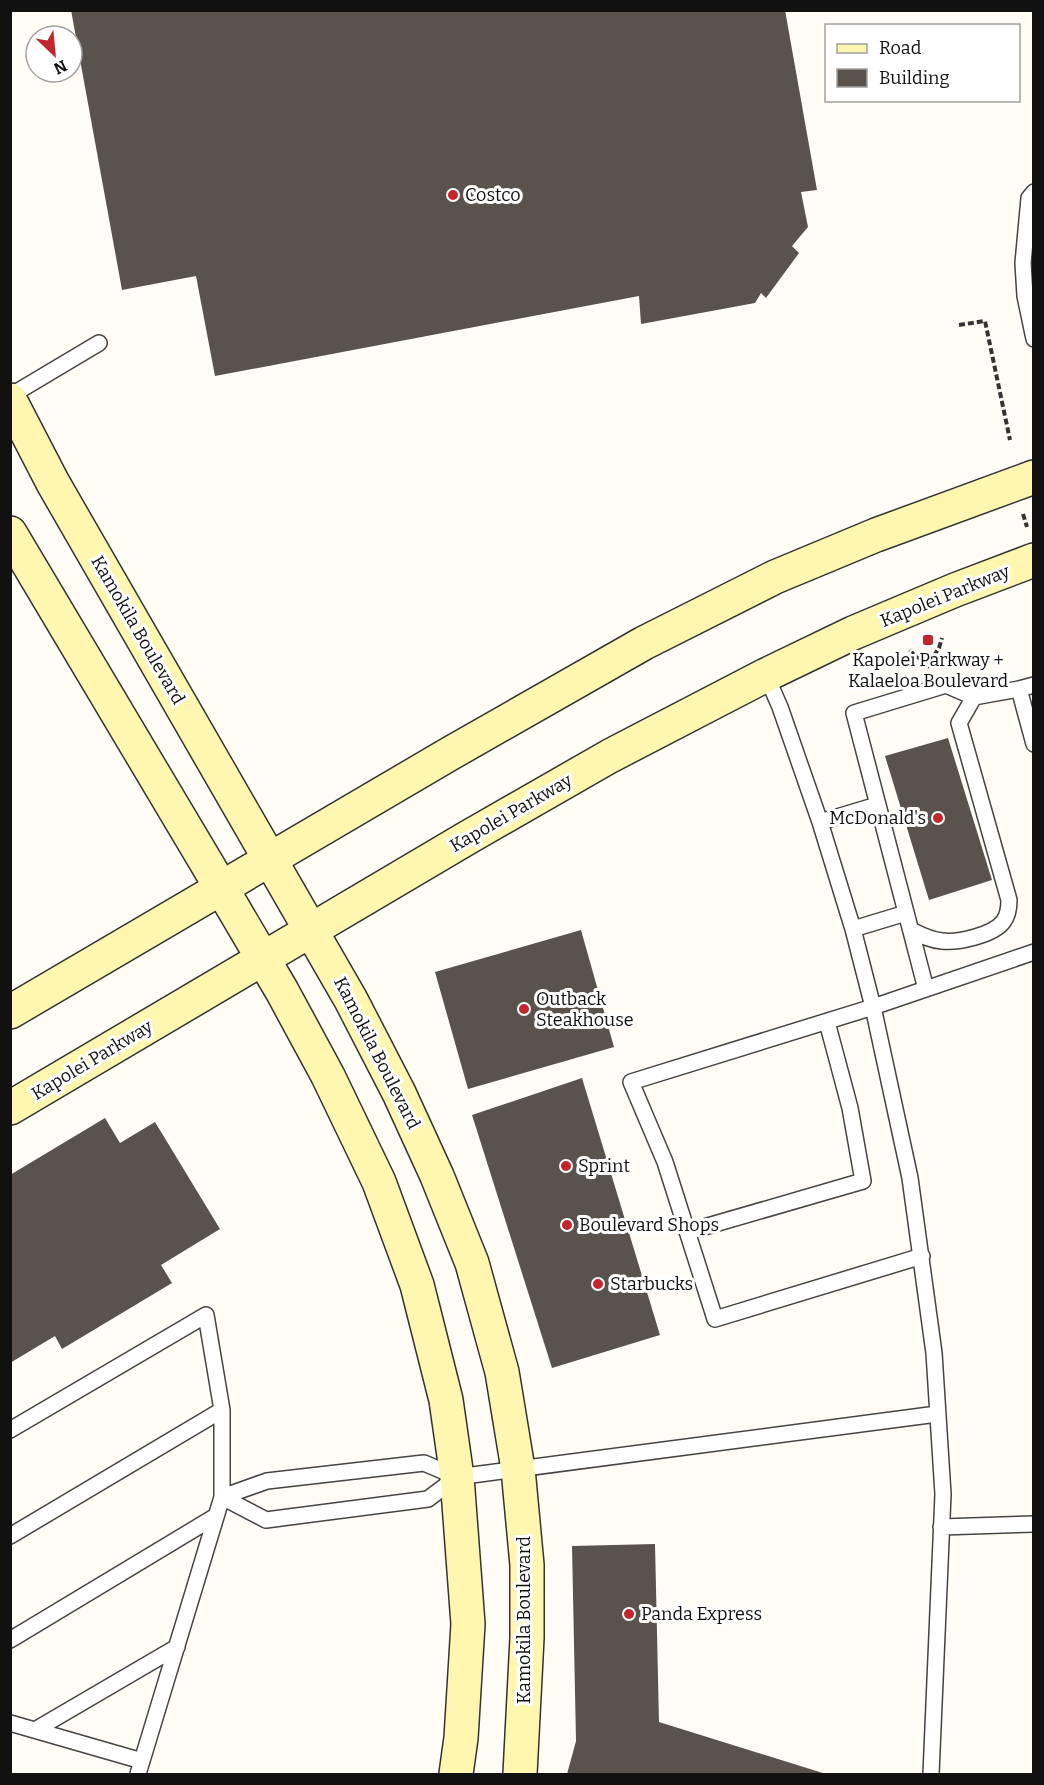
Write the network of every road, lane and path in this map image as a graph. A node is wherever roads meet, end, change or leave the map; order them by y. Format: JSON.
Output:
{"nodes":[{"id":1,"x":1034,"y":192,"type":"edge"},
{"id":2,"x":959,"y":325,"type":"dead end"},
{"id":3,"x":1034,"y":339,"type":"edge"},
{"id":4,"x":99,"y":343,"type":"dead end"},
{"id":5,"x":10,"y":398,"type":"edge"},
{"id":6,"x":1010,"y":441,"type":"dead end"},
{"id":7,"x":1034,"y":477,"type":"edge"},
{"id":8,"x":1023,"y":513,"type":"dead end"},
{"id":9,"x":1027,"y":527,"type":"dead end"},
{"id":10,"x":10,"y":533,"type":"edge"},
{"id":11,"x":1034,"y":560,"type":"edge"},
{"id":12,"x":942,"y":638,"type":"dead end"},
{"id":13,"x":929,"y":663,"type":"dead end"},
{"id":14,"x":766,"y":675,"type":"junction"},
{"id":15,"x":1026,"y":687,"type":"edge"},
{"id":16,"x":974,"y":698,"type":"junction"},
{"id":17,"x":1034,"y":744,"type":"edge"},
{"id":18,"x":877,"y":805,"type":"junction"},
{"id":19,"x":820,"y":822,"type":"junction"},
{"id":20,"x":271,"y":860,"type":"junction"},
{"id":21,"x":222,"y":889,"type":"junction"},
{"id":22,"x":906,"y":913,"type":"junction"},
{"id":23,"x":853,"y":929,"type":"junction"},
{"id":24,"x":312,"y":930,"type":"junction"},
{"id":25,"x":911,"y":930,"type":"junction"},
{"id":26,"x":1034,"y":952,"type":"edge"},
{"id":27,"x":263,"y":959,"type":"junction"},
{"id":28,"x":926,"y":989,"type":"junction"},
{"id":29,"x":873,"y":1007,"type":"junction"},
{"id":30,"x":10,"y":1012,"type":"edge"},
{"id":31,"x":827,"y":1022,"type":"junction"},
{"id":32,"x":10,"y":1108,"type":"edge"},
{"id":33,"x":687,"y":1232,"type":"junction"},
{"id":34,"x":922,"y":1256,"type":"junction"},
{"id":35,"x":222,"y":1410,"type":"junction"},
{"id":36,"x":937,"y":1414,"type":"junction"},
{"id":37,"x":10,"y":1430,"type":"edge"},
{"id":38,"x":518,"y":1469,"type":"junction"},
{"id":39,"x":457,"y":1477,"type":"junction"},
{"id":40,"x":222,"y":1497,"type":"junction"},
{"id":41,"x":216,"y":1516,"type":"junction"},
{"id":42,"x":1034,"y":1524,"type":"edge"},
{"id":43,"x":941,"y":1527,"type":"junction"},
{"id":44,"x":10,"y":1536,"type":"edge"},
{"id":45,"x":10,"y":1640,"type":"edge"},
{"id":46,"x":177,"y":1647,"type":"junction"},
{"id":47,"x":10,"y":1723,"type":"edge"},
{"id":48,"x":35,"y":1730,"type":"junction"},
{"id":49,"x":140,"y":1768,"type":"edge"},
{"id":50,"x":456,"y":1774,"type":"edge"},
{"id":51,"x":520,"y":1774,"type":"edge"},
{"id":52,"x":931,"y":1774,"type":"edge"}],
"edges":[{"from":1,"to":3,"type":"lane"},
{"from":2,"to":6,"type":"path"},
{"from":4,"to":5,"type":"lane"},
{"from":5,"to":20,"type":"main road","name":"Kamokila Boulevard"},
{"from":7,"to":20,"type":"main road"},
{"from":8,"to":9,"type":"path"},
{"from":10,"to":21,"type":"main road"},
{"from":11,"to":14,"type":"main road","name":"Kapolei Parkway"},
{"from":12,"to":13,"type":"path"},
{"from":14,"to":19,"type":"lane"},
{"from":14,"to":24,"type":"main road","name":"Kapolei Parkway"},
{"from":15,"to":16,"type":"lane"},
{"from":15,"to":17,"type":"lane"},
{"from":16,"to":18,"type":"lane"},
{"from":16,"to":25,"type":"lane"},
{"from":18,"to":19,"type":"lane"},
{"from":18,"to":22,"type":"lane"},
{"from":19,"to":23,"type":"lane"},
{"from":20,"to":21,"type":"main road"},
{"from":20,"to":24,"type":"main road","name":"Kamokila Boulevard"},
{"from":21,"to":27,"type":"main road"},
{"from":21,"to":30,"type":"main road"},
{"from":22,"to":23,"type":"lane"},
{"from":22,"to":25,"type":"lane"},
{"from":23,"to":29,"type":"lane"},
{"from":24,"to":27,"type":"main road","name":"Kapolei Parkway"},
{"from":24,"to":38,"type":"main road","name":"Kamokila Boulevard"},
{"from":25,"to":28,"type":"lane"},
{"from":26,"to":28,"type":"lane"},
{"from":27,"to":32,"type":"main road","name":"Kapolei Parkway"},
{"from":27,"to":39,"type":"main road"},
{"from":28,"to":29,"type":"lane"},
{"from":29,"to":31,"type":"lane"},
{"from":29,"to":34,"type":"lane"},
{"from":31,"to":33,"type":"lane"},
{"from":31,"to":33,"type":"lane"},
{"from":33,"to":34,"type":"lane"},
{"from":34,"to":36,"type":"lane"},
{"from":35,"to":37,"type":"lane"},
{"from":35,"to":40,"type":"lane"},
{"from":35,"to":44,"type":"lane"},
{"from":36,"to":38,"type":"lane"},
{"from":36,"to":43,"type":"lane"},
{"from":38,"to":39,"type":"lane"},
{"from":38,"to":51,"type":"main road","name":"Kamokila Boulevard"},
{"from":39,"to":40,"type":"lane"},
{"from":39,"to":40,"type":"lane"},
{"from":39,"to":50,"type":"main road"},
{"from":40,"to":41,"type":"lane"},
{"from":41,"to":45,"type":"lane"},
{"from":41,"to":46,"type":"lane"},
{"from":42,"to":43,"type":"lane"},
{"from":43,"to":52,"type":"lane"},
{"from":46,"to":48,"type":"lane"},
{"from":46,"to":49,"type":"lane"},
{"from":47,"to":48,"type":"lane"},
{"from":48,"to":49,"type":"lane"}]}
